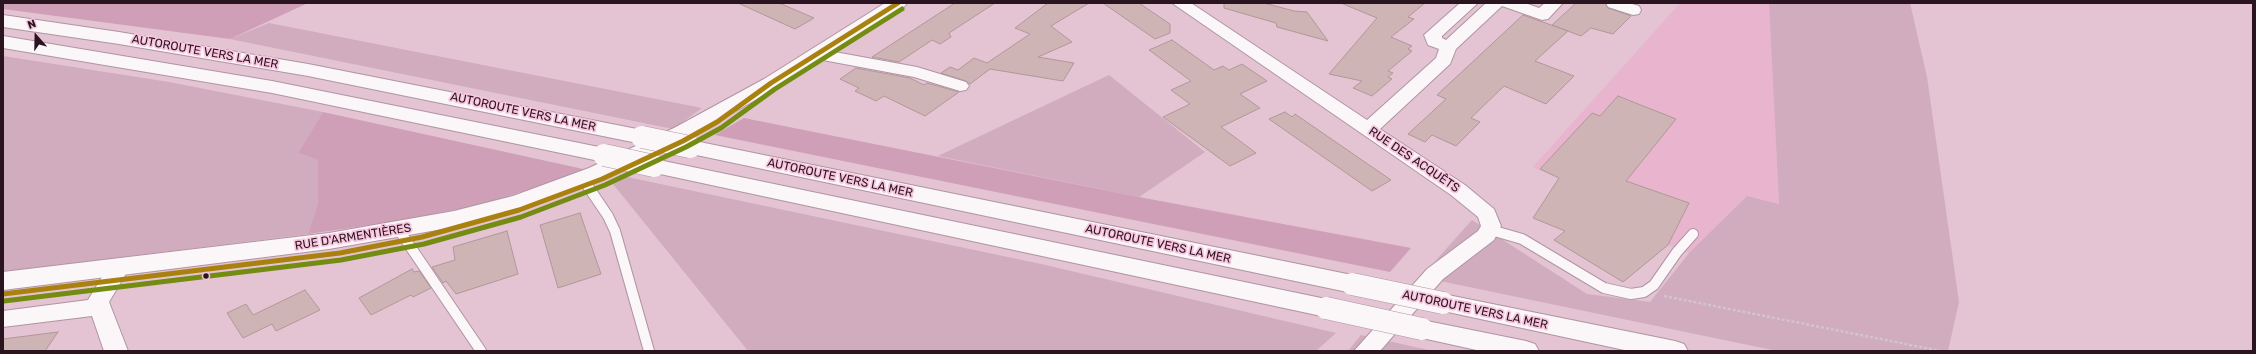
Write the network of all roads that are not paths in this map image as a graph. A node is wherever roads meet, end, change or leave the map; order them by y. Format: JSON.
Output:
{"nodes":[{"id":1,"x":898,"y":3,"type":"edge"},
{"id":2,"x":1180,"y":3,"type":"edge"},
{"id":3,"x":1470,"y":3,"type":"edge"},
{"id":4,"x":1496,"y":3,"type":"edge"},
{"id":5,"x":1509,"y":3,"type":"edge"},
{"id":6,"x":1555,"y":3,"type":"edge"},
{"id":7,"x":1614,"y":3,"type":"edge"},
{"id":8,"x":1633,"y":10,"type":"dead end"},
{"id":9,"x":3,"y":21,"type":"edge"},
{"id":10,"x":3,"y":42,"type":"edge"},
{"id":11,"x":1448,"y":47,"type":"junction"},
{"id":12,"x":818,"y":54,"type":"junction"},
{"id":13,"x":960,"y":86,"type":"dead end"},
{"id":14,"x":1368,"y":129,"type":"junction"},
{"id":15,"x":585,"y":182,"type":"junction"},
{"id":16,"x":1490,"y":230,"type":"junction"},
{"id":17,"x":1693,"y":234,"type":"dead end"},
{"id":18,"x":403,"y":236,"type":"junction"},
{"id":19,"x":114,"y":275,"type":"junction"},
{"id":20,"x":3,"y":281,"type":"edge"},
{"id":21,"x":3,"y":294,"type":"edge"},
{"id":22,"x":98,"y":307,"type":"junction"},
{"id":23,"x":3,"y":319,"type":"edge"},
{"id":24,"x":116,"y":351,"type":"edge"},
{"id":25,"x":481,"y":351,"type":"edge"},
{"id":26,"x":649,"y":351,"type":"edge"},
{"id":27,"x":1366,"y":351,"type":"edge"},
{"id":28,"x":1526,"y":351,"type":"edge"},
{"id":29,"x":1675,"y":351,"type":"edge"}],
"edges":[{"from":1,"to":12,"type":"main road","name":"RUE D'ARMENTIÈRES"},
{"from":2,"to":14,"type":"street","name":"RUE DES ACQUÊTS"},
{"from":3,"to":11,"type":"street"},
{"from":4,"to":11,"type":"street"},
{"from":5,"to":6,"type":"street"},
{"from":7,"to":8,"type":"street"},
{"from":9,"to":29,"type":"main road","name":"AUTOROUTE VERS LA MER","bridge":true},
{"from":10,"to":28,"type":"main road","bridge":true},
{"from":11,"to":14,"type":"street"},
{"from":12,"to":13,"type":"street"},
{"from":12,"to":15,"type":"main road","name":"RUE D'ARMENTIÈRES"},
{"from":14,"to":16,"type":"street","name":"RUE DES ACQUÊTS"},
{"from":15,"to":18,"type":"main road","name":"RUE D'ARMENTIÈRES"},
{"from":15,"to":26,"type":"lane"},
{"from":16,"to":17,"type":"lane"},
{"from":16,"to":27,"type":"street"},
{"from":18,"to":19,"type":"main road","name":"RUE D'ARMENTIÈRES"},
{"from":18,"to":25,"type":"lane"},
{"from":19,"to":20,"type":"main road","name":"RUE D'ARMENTIÈRES"},
{"from":19,"to":21,"type":"main road","name":"RUE D'ARMENTIÈRES"},
{"from":19,"to":22,"type":"street"},
{"from":22,"to":23,"type":"street"},
{"from":22,"to":24,"type":"street"}]}
